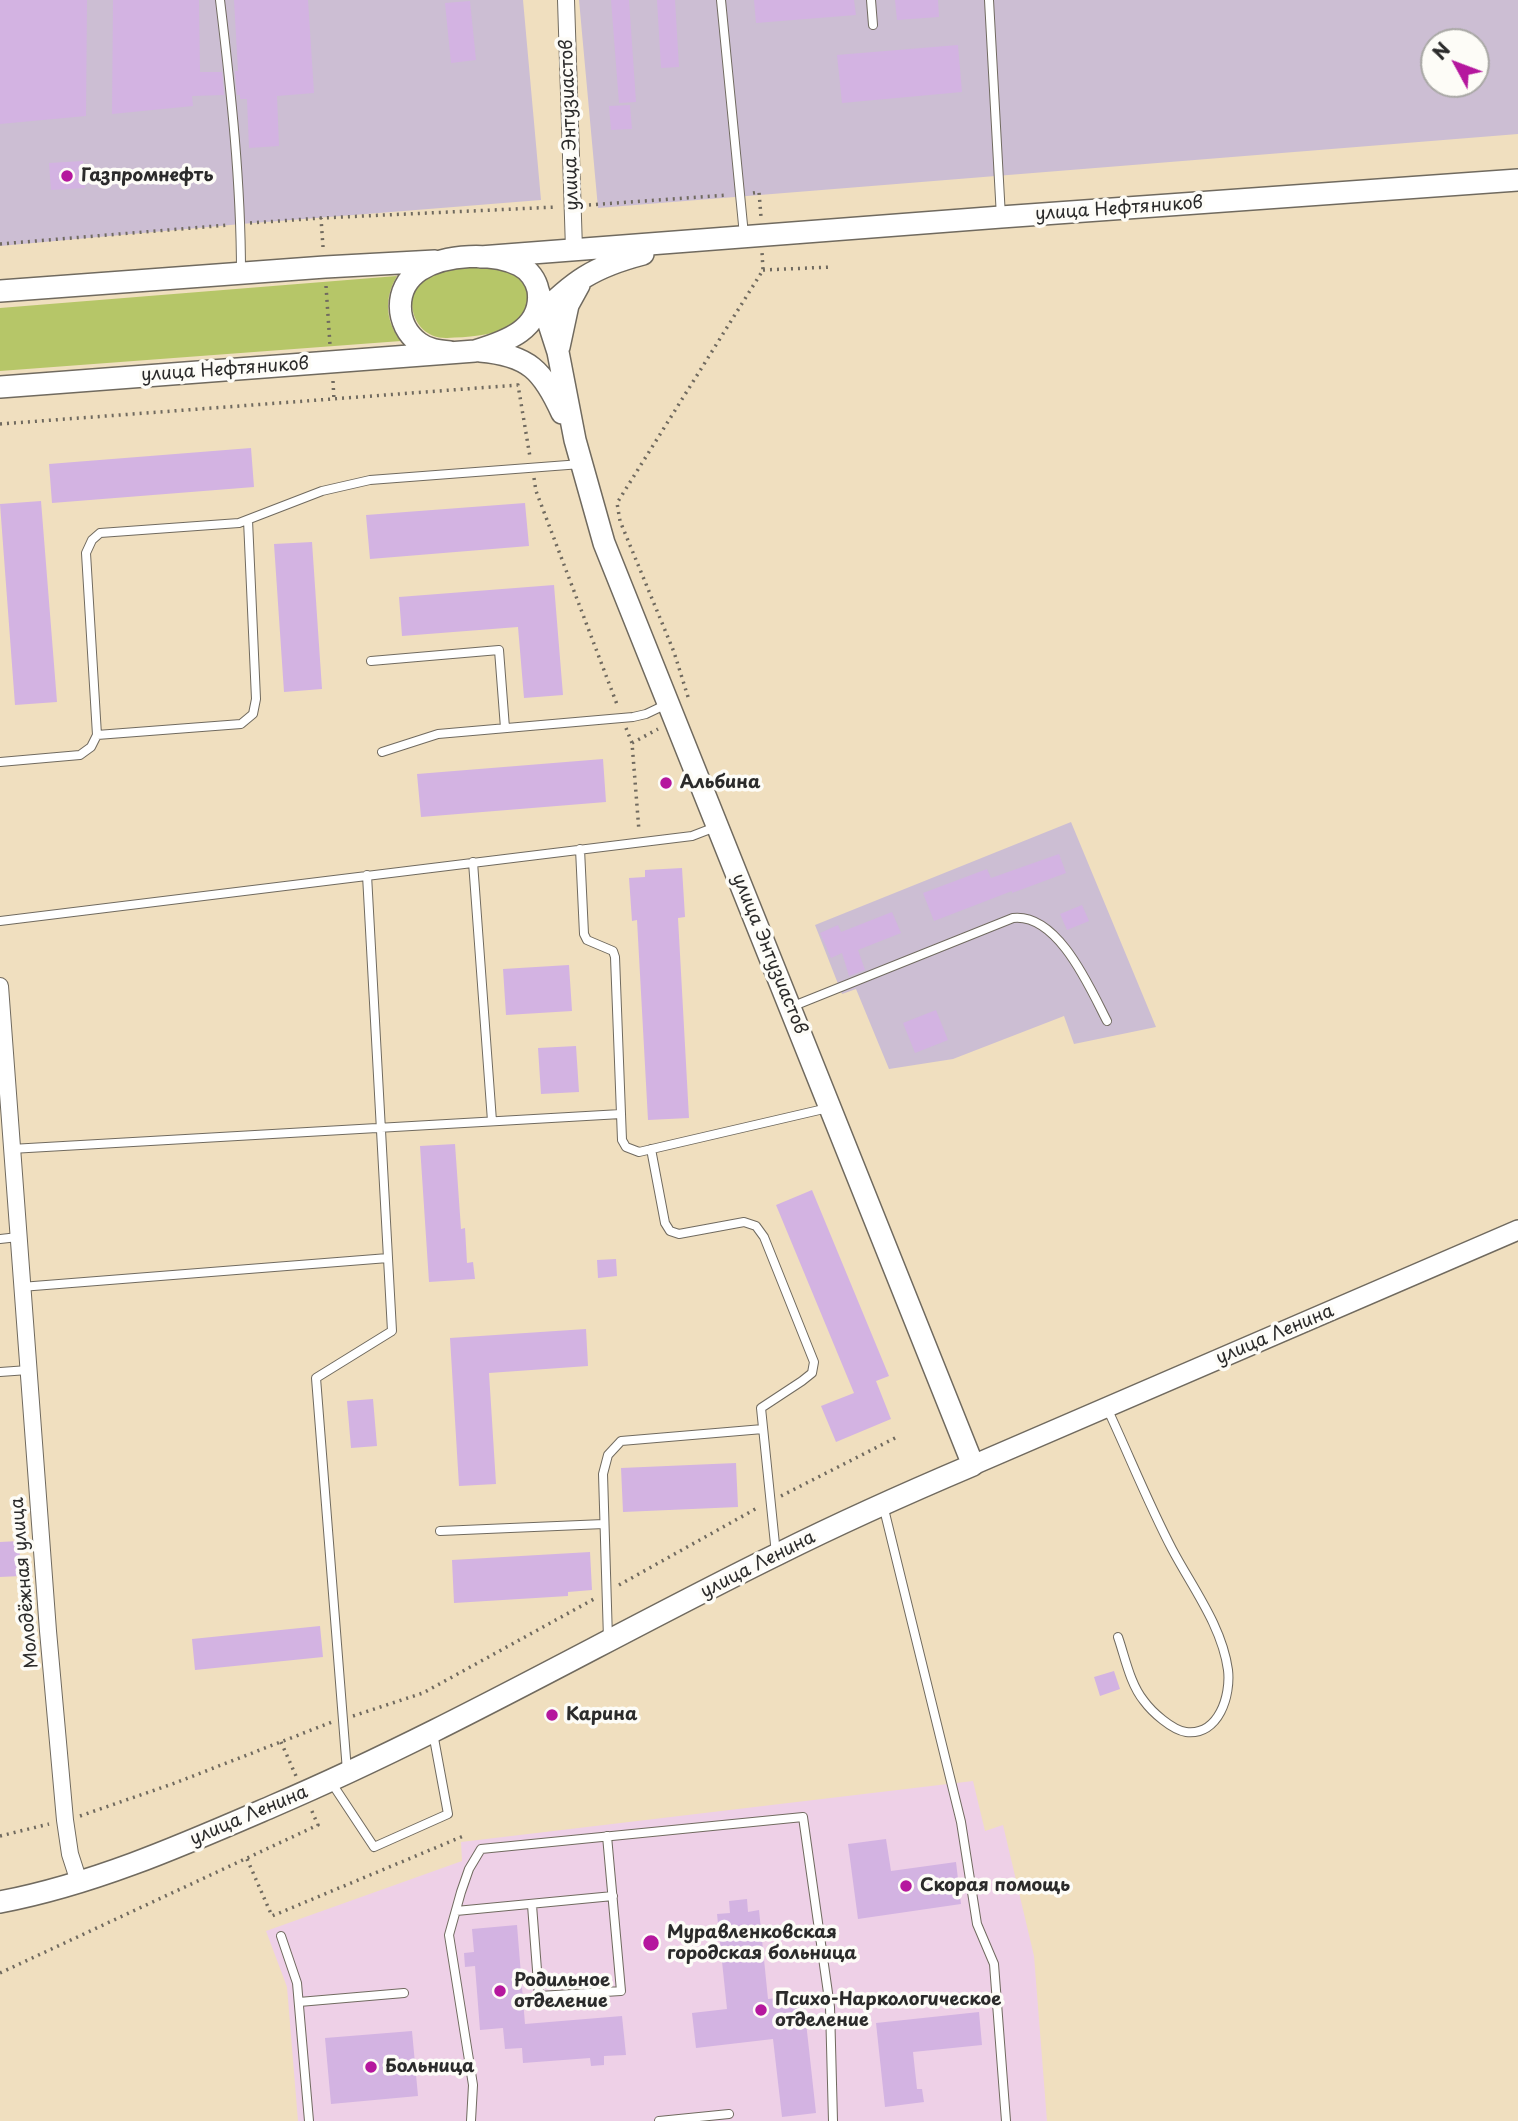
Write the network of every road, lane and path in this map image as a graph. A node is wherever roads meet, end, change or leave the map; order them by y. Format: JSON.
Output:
{"nodes":[{"id":1,"x":220,"y":0,"type":"edge"},
{"id":2,"x":566,"y":0,"type":"edge"},
{"id":3,"x":721,"y":0,"type":"edge"},
{"id":4,"x":871,"y":0,"type":"edge"},
{"id":5,"x":989,"y":0,"type":"edge"},
{"id":6,"x":873,"y":25,"type":"dead end"},
{"id":7,"x":1518,"y":180,"type":"edge"},
{"id":8,"x":759,"y":192,"type":"dead end"},
{"id":9,"x":1001,"y":217,"type":"junction"},
{"id":10,"x":321,"y":218,"type":"dead end"},
{"id":11,"x":241,"y":224,"type":"junction"},
{"id":12,"x":753,"y":237,"type":"junction"},
{"id":13,"x":720,"y":240,"type":"junction"},
{"id":14,"x":0,"y":244,"type":"edge"},
{"id":15,"x":574,"y":249,"type":"junction"},
{"id":16,"x":480,"y":257,"type":"junction"},
{"id":17,"x":444,"y":260,"type":"junction"},
{"id":18,"x":832,"y":267,"type":"dead end"},
{"id":19,"x":763,"y":270,"type":"junction"},
{"id":20,"x":241,"y":273,"type":"junction"},
{"id":21,"x":588,"y":273,"type":"junction"},
{"id":22,"x":0,"y":291,"type":"edge"},
{"id":23,"x":539,"y":307,"type":"junction"},
{"id":24,"x":475,"y":351,"type":"junction"},
{"id":25,"x":450,"y":352,"type":"junction"},
{"id":26,"x":558,"y":352,"type":"junction"},
{"id":27,"x":0,"y":387,"type":"edge"},
{"id":28,"x":0,"y":424,"type":"edge"},
{"id":29,"x":575,"y":440,"type":"junction"},
{"id":30,"x":581,"y":464,"type":"junction"},
{"id":31,"x":532,"y":468,"type":"junction"},
{"id":32,"x":248,"y":520,"type":"junction"},
{"id":33,"x":372,"y":661,"type":"dead end"},
{"id":34,"x":689,"y":699,"type":"dead end"},
{"id":35,"x":671,"y":712,"type":"junction"},
{"id":36,"x":623,"y":718,"type":"junction"},
{"id":37,"x":505,"y":728,"type":"junction"},
{"id":38,"x":97,"y":735,"type":"junction"},
{"id":39,"x":632,"y":743,"type":"junction"},
{"id":40,"x":382,"y":752,"type":"dead end"},
{"id":41,"x":0,"y":762,"type":"edge"},
{"id":42,"x":718,"y":826,"type":"junction"},
{"id":43,"x":640,"y":842,"type":"junction"},
{"id":44,"x":580,"y":849,"type":"junction"},
{"id":45,"x":473,"y":862,"type":"junction"},
{"id":46,"x":367,"y":875,"type":"junction"},
{"id":47,"x":0,"y":921,"type":"edge"},
{"id":48,"x":0,"y":986,"type":"edge"},
{"id":49,"x":790,"y":1007,"type":"junction"},
{"id":50,"x":1107,"y":1021,"type":"dead end"},
{"id":51,"x":831,"y":1107,"type":"junction"},
{"id":52,"x":621,"y":1114,"type":"junction"},
{"id":53,"x":492,"y":1121,"type":"junction"},
{"id":54,"x":381,"y":1127,"type":"junction"},
{"id":55,"x":11,"y":1149,"type":"junction"},
{"id":56,"x":651,"y":1150,"type":"junction"},
{"id":57,"x":1518,"y":1230,"type":"edge"},
{"id":58,"x":18,"y":1237,"type":"junction"},
{"id":59,"x":0,"y":1239,"type":"edge"},
{"id":60,"x":388,"y":1258,"type":"junction"},
{"id":61,"x":21,"y":1287,"type":"junction"},
{"id":62,"x":28,"y":1370,"type":"junction"},
{"id":63,"x":0,"y":1372,"type":"edge"},
{"id":64,"x":1107,"y":1408,"type":"junction"},
{"id":65,"x":763,"y":1429,"type":"junction"},
{"id":66,"x":899,"y":1436,"type":"dead end"},
{"id":67,"x":973,"y":1465,"type":"junction"},
{"id":68,"x":771,"y":1501,"type":"junction"},
{"id":69,"x":883,"y":1504,"type":"junction"},
{"id":70,"x":604,"y":1524,"type":"junction"},
{"id":71,"x":440,"y":1531,"type":"dead end"},
{"id":72,"x":776,"y":1555,"type":"junction"},
{"id":73,"x":607,"y":1591,"type":"junction"},
{"id":74,"x":1118,"y":1637,"type":"dead end"},
{"id":75,"x":608,"y":1641,"type":"junction"},
{"id":76,"x":342,"y":1719,"type":"junction"},
{"id":77,"x":433,"y":1732,"type":"junction"},
{"id":78,"x":339,"y":1778,"type":"junction"},
{"id":79,"x":65,"y":1819,"type":"junction"},
{"id":80,"x":466,"y":1835,"type":"dead end"},
{"id":81,"x":0,"y":1836,"type":"edge"},
{"id":82,"x":607,"y":1836,"type":"junction"},
{"id":83,"x":79,"y":1882,"type":"junction"},
{"id":84,"x":613,"y":1896,"type":"junction"},
{"id":85,"x":0,"y":1902,"type":"edge"},
{"id":86,"x":532,"y":1905,"type":"junction"},
{"id":87,"x":456,"y":1911,"type":"junction"},
{"id":88,"x":281,"y":1936,"type":"dead end"},
{"id":89,"x":0,"y":1973,"type":"edge"},
{"id":90,"x":404,"y":1993,"type":"dead end"},
{"id":91,"x":299,"y":2002,"type":"junction"},
{"id":92,"x":729,"y":2114,"type":"dead end"},
{"id":93,"x":309,"y":2121,"type":"edge"},
{"id":94,"x":471,"y":2121,"type":"edge"},
{"id":95,"x":659,"y":2121,"type":"edge"},
{"id":96,"x":833,"y":2121,"type":"edge"},
{"id":97,"x":1006,"y":2121,"type":"edge"}],
"edges":[{"from":1,"to":11,"type":"lane"},
{"from":2,"to":15,"type":"street","name":"улица Энтузиастов"},
{"from":3,"to":12,"type":"lane"},
{"from":4,"to":6,"type":"lane"},
{"from":5,"to":9,"type":"lane"},
{"from":7,"to":9,"type":"main road","name":"улица Нефтяников"},
{"from":8,"to":12,"type":"path"},
{"from":9,"to":12,"type":"main road","name":"улица Нефтяников"},
{"from":10,"to":11,"type":"path"},
{"from":11,"to":14,"type":"path"},
{"from":11,"to":20,"type":"lane"},
{"from":12,"to":13,"type":"main road","name":"улица Нефтяников"},
{"from":12,"to":19,"type":"path"},
{"from":13,"to":15,"type":"main road","name":"улица Нефтяников"},
{"from":13,"to":21,"type":"main road","name":"улица Нефтяников"},
{"from":15,"to":16,"type":"main road","name":"улица Нефтяников"},
{"from":16,"to":17,"type":"main road","name":"улица Нефтяников"},
{"from":16,"to":23,"type":"main road","name":"улица Нефтяников"},
{"from":17,"to":20,"type":"main road","name":"улица Нефтяников"},
{"from":17,"to":25,"type":"main road","name":"улица Нефтяников"},
{"from":18,"to":19,"type":"path"},
{"from":19,"to":34,"type":"path"},
{"from":20,"to":22,"type":"main road","name":"улица Нефтяников"},
{"from":21,"to":23,"type":"main road","name":"улица Нефтяников"},
{"from":21,"to":26,"type":"main road"},
{"from":23,"to":24,"type":"main road","name":"улица Нефтяников"},
{"from":23,"to":26,"type":"main road","name":"улица Энтузиастов"},
{"from":24,"to":25,"type":"main road","name":"улица Нефтяников"},
{"from":24,"to":29,"type":"main road","name":"улица Энтузиастов"},
{"from":25,"to":27,"type":"main road","name":"улица Нефтяников"},
{"from":26,"to":29,"type":"main road","name":"улица Энтузиастов"},
{"from":28,"to":31,"type":"path"},
{"from":29,"to":30,"type":"main road","name":"улица Энтузиастов"},
{"from":30,"to":31,"type":"lane"},
{"from":30,"to":35,"type":"main road","name":"улица Энтузиастов"},
{"from":31,"to":32,"type":"lane"},
{"from":31,"to":36,"type":"path"},
{"from":32,"to":38,"type":"lane"},
{"from":32,"to":38,"type":"lane"},
{"from":33,"to":37,"type":"lane"},
{"from":35,"to":36,"type":"lane"},
{"from":35,"to":39,"type":"path"},
{"from":35,"to":42,"type":"main road","name":"улица Энтузиастов"},
{"from":36,"to":37,"type":"lane"},
{"from":36,"to":39,"type":"path"},
{"from":37,"to":40,"type":"lane"},
{"from":38,"to":41,"type":"lane"},
{"from":39,"to":43,"type":"path"},
{"from":42,"to":43,"type":"lane"},
{"from":42,"to":49,"type":"main road","name":"улица Энтузиастов"},
{"from":43,"to":44,"type":"lane"},
{"from":44,"to":45,"type":"lane"},
{"from":44,"to":52,"type":"lane"},
{"from":45,"to":46,"type":"lane"},
{"from":45,"to":53,"type":"lane"},
{"from":46,"to":47,"type":"lane"},
{"from":46,"to":54,"type":"lane"},
{"from":48,"to":55,"type":"street","name":"Молодёжная улица"},
{"from":49,"to":50,"type":"lane"},
{"from":49,"to":51,"type":"main road","name":"улица Энтузиастов"},
{"from":51,"to":56,"type":"lane"},
{"from":51,"to":67,"type":"main road","name":"улица Энтузиастов"},
{"from":52,"to":53,"type":"lane"},
{"from":52,"to":56,"type":"lane"},
{"from":53,"to":54,"type":"lane"},
{"from":54,"to":55,"type":"lane"},
{"from":54,"to":60,"type":"lane"},
{"from":55,"to":58,"type":"street","name":"Молодёжная улица"},
{"from":56,"to":65,"type":"lane"},
{"from":57,"to":64,"type":"street","name":"улица Ленина"},
{"from":58,"to":59,"type":"lane"},
{"from":58,"to":61,"type":"street","name":"Молодёжная улица"},
{"from":60,"to":61,"type":"lane"},
{"from":60,"to":76,"type":"lane"},
{"from":61,"to":62,"type":"street","name":"Молодёжная улица"},
{"from":62,"to":63,"type":"lane"},
{"from":62,"to":79,"type":"street","name":"Молодёжная улица"},
{"from":64,"to":67,"type":"street","name":"улица Ленина"},
{"from":64,"to":74,"type":"lane"},
{"from":65,"to":68,"type":"lane"},
{"from":65,"to":70,"type":"lane"},
{"from":66,"to":68,"type":"path"},
{"from":67,"to":69,"type":"main road","name":"улица Ленина"},
{"from":68,"to":72,"type":"lane"},
{"from":68,"to":73,"type":"path"},
{"from":69,"to":72,"type":"main road","name":"улица Ленина"},
{"from":69,"to":97,"type":"lane"},
{"from":70,"to":71,"type":"lane"},
{"from":70,"to":73,"type":"lane"},
{"from":72,"to":75,"type":"main road","name":"улица Ленина"},
{"from":73,"to":75,"type":"lane"},
{"from":73,"to":76,"type":"path"},
{"from":75,"to":77,"type":"main road","name":"улица Ленина"},
{"from":76,"to":78,"type":"lane"},
{"from":76,"to":79,"type":"path"},
{"from":77,"to":78,"type":"main road","name":"улица Ленина"},
{"from":77,"to":78,"type":"lane"},
{"from":78,"to":83,"type":"main road","name":"улица Ленина"},
{"from":79,"to":81,"type":"path"},
{"from":79,"to":83,"type":"street","name":"Молодёжная улица"},
{"from":80,"to":89,"type":"path"},
{"from":82,"to":84,"type":"lane"},
{"from":82,"to":87,"type":"lane"},
{"from":82,"to":96,"type":"lane"},
{"from":83,"to":85,"type":"main road","name":"улица Ленина"},
{"from":84,"to":86,"type":"lane"},
{"from":84,"to":86,"type":"lane"},
{"from":86,"to":87,"type":"lane"},
{"from":87,"to":94,"type":"lane"},
{"from":88,"to":91,"type":"lane"},
{"from":90,"to":91,"type":"lane"},
{"from":91,"to":93,"type":"lane"},
{"from":92,"to":95,"type":"lane"}]}
